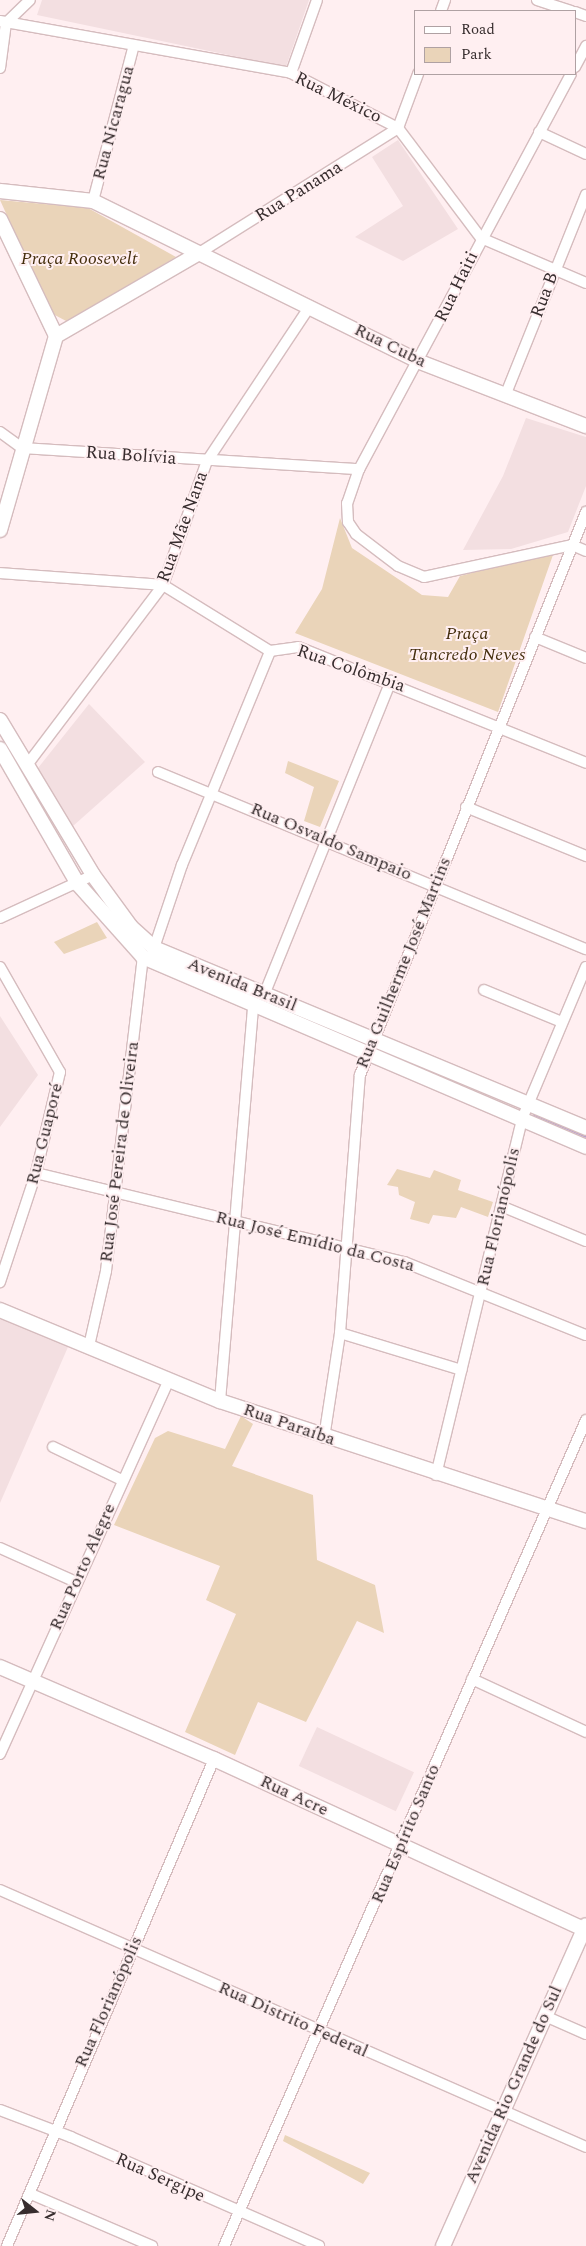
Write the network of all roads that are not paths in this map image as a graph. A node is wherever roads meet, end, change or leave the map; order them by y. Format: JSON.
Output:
{"nodes":[{"id":1,"x":30,"y":0,"type":"edge"},
{"id":2,"x":317,"y":0,"type":"edge"},
{"id":3,"x":537,"y":0,"type":"edge"},
{"id":4,"x":567,"y":10,"type":"edge"},
{"id":5,"x":3,"y":22,"type":"edge"},
{"id":6,"x":134,"y":45,"type":"junction"},
{"id":7,"x":586,"y":46,"type":"edge"},
{"id":8,"x":576,"y":65,"type":"edge"},
{"id":9,"x":0,"y":68,"type":"edge"},
{"id":10,"x":291,"y":73,"type":"junction"},
{"id":11,"x":418,"y":75,"type":"edge"},
{"id":12,"x":570,"y":75,"type":"edge"},
{"id":13,"x":398,"y":128,"type":"junction"},
{"id":14,"x":539,"y":132,"type":"junction"},
{"id":15,"x":586,"y":154,"type":"edge"},
{"id":16,"x":0,"y":191,"type":"edge"},
{"id":17,"x":586,"y":195,"type":"edge"},
{"id":18,"x":93,"y":202,"type":"junction"},
{"id":19,"x":0,"y":220,"type":"edge"},
{"id":20,"x":481,"y":238,"type":"junction"},
{"id":21,"x":199,"y":253,"type":"junction"},
{"id":22,"x":554,"y":270,"type":"junction"},
{"id":23,"x":586,"y":283,"type":"edge"},
{"id":24,"x":310,"y":306,"type":"junction"},
{"id":25,"x":56,"y":336,"type":"junction"},
{"id":26,"x":420,"y":362,"type":"junction"},
{"id":27,"x":505,"y":396,"type":"junction"},
{"id":28,"x":586,"y":426,"type":"edge"},
{"id":29,"x":0,"y":432,"type":"edge"},
{"id":30,"x":22,"y":448,"type":"junction"},
{"id":31,"x":207,"y":460,"type":"junction"},
{"id":32,"x":359,"y":469,"type":"junction"},
{"id":33,"x":586,"y":512,"type":"edge"},
{"id":34,"x":0,"y":530,"type":"edge"},
{"id":35,"x":572,"y":545,"type":"junction"},
{"id":36,"x":586,"y":551,"type":"edge"},
{"id":37,"x":0,"y":573,"type":"edge"},
{"id":38,"x":163,"y":585,"type":"junction"},
{"id":39,"x":535,"y":637,"type":"junction"},
{"id":40,"x":270,"y":650,"type":"junction"},
{"id":41,"x":586,"y":658,"type":"edge"},
{"id":42,"x":392,"y":681,"type":"junction"},
{"id":43,"x":0,"y":720,"type":"edge"},
{"id":44,"x":498,"y":726,"type":"junction"},
{"id":45,"x":0,"y":749,"type":"edge"},
{"id":46,"x":586,"y":763,"type":"edge"},
{"id":47,"x":27,"y":765,"type":"junction"},
{"id":48,"x":158,"y":772,"type":"dead end"},
{"id":49,"x":211,"y":793,"type":"junction"},
{"id":50,"x":466,"y":807,"type":"junction"},
{"id":51,"x":326,"y":840,"type":"junction"},
{"id":52,"x":586,"y":856,"type":"edge"},
{"id":53,"x":93,"y":875,"type":"junction"},
{"id":54,"x":78,"y":884,"type":"junction"},
{"id":55,"x":434,"y":885,"type":"junction"},
{"id":56,"x":0,"y":918,"type":"edge"},
{"id":57,"x":586,"y":949,"type":"edge"},
{"id":58,"x":148,"y":952,"type":"junction"},
{"id":59,"x":0,"y":967,"type":"edge"},
{"id":60,"x":586,"y":967,"type":"edge"},
{"id":61,"x":484,"y":990,"type":"dead end"},
{"id":62,"x":264,"y":995,"type":"junction"},
{"id":63,"x":253,"y":1006,"type":"junction"},
{"id":64,"x":562,"y":1022,"type":"junction"},
{"id":65,"x":374,"y":1037,"type":"junction"},
{"id":66,"x":367,"y":1054,"type":"junction"},
{"id":67,"x":528,"y":1103,"type":"junction"},
{"id":68,"x":522,"y":1119,"type":"junction"},
{"id":69,"x":586,"y":1128,"type":"edge"},
{"id":70,"x":586,"y":1147,"type":"edge"},
{"id":71,"x":36,"y":1173,"type":"junction"},
{"id":72,"x":114,"y":1190,"type":"junction"},
{"id":73,"x":501,"y":1206,"type":"junction"},
{"id":74,"x":233,"y":1221,"type":"junction"},
{"id":75,"x":586,"y":1241,"type":"edge"},
{"id":76,"x":345,"y":1246,"type":"junction"},
{"id":77,"x":0,"y":1282,"type":"edge"},
{"id":78,"x":481,"y":1292,"type":"junction"},
{"id":79,"x":0,"y":1310,"type":"edge"},
{"id":80,"x":340,"y":1333,"type":"junction"},
{"id":81,"x":586,"y":1335,"type":"edge"},
{"id":82,"x":89,"y":1346,"type":"junction"},
{"id":83,"x":462,"y":1370,"type":"junction"},
{"id":84,"x":168,"y":1382,"type":"junction"},
{"id":85,"x":220,"y":1401,"type":"junction"},
{"id":86,"x":586,"y":1420,"type":"edge"},
{"id":87,"x":324,"y":1438,"type":"junction"},
{"id":88,"x":53,"y":1447,"type":"dead end"},
{"id":89,"x":436,"y":1475,"type":"junction"},
{"id":90,"x":122,"y":1480,"type":"junction"},
{"id":91,"x":548,"y":1509,"type":"junction"},
{"id":92,"x":586,"y":1521,"type":"edge"},
{"id":93,"x":0,"y":1548,"type":"edge"},
{"id":94,"x":76,"y":1582,"type":"junction"},
{"id":95,"x":0,"y":1667,"type":"edge"},
{"id":96,"x":472,"y":1679,"type":"junction"},
{"id":97,"x":32,"y":1681,"type":"junction"},
{"id":98,"x":586,"y":1732,"type":"edge"},
{"id":99,"x":0,"y":1754,"type":"edge"},
{"id":100,"x":214,"y":1759,"type":"junction"},
{"id":101,"x":401,"y":1846,"type":"junction"},
{"id":102,"x":0,"y":1890,"type":"edge"},
{"id":103,"x":585,"y":1928,"type":"edge"},
{"id":104,"x":133,"y":1950,"type":"junction"},
{"id":105,"x":545,"y":2016,"type":"junction"},
{"id":106,"x":319,"y":2032,"type":"junction"},
{"id":107,"x":586,"y":2034,"type":"edge"},
{"id":108,"x":504,"y":2109,"type":"junction"},
{"id":109,"x":0,"y":2110,"type":"edge"},
{"id":110,"x":52,"y":2131,"type":"junction"},
{"id":111,"x":586,"y":2147,"type":"edge"},
{"id":112,"x":31,"y":2194,"type":"junction"},
{"id":113,"x":238,"y":2214,"type":"junction"},
{"id":114,"x":7,"y":2246,"type":"edge"},
{"id":115,"x":152,"y":2246,"type":"edge"},
{"id":116,"x":224,"y":2246,"type":"edge"},
{"id":117,"x":319,"y":2246,"type":"edge"},
{"id":118,"x":443,"y":2246,"type":"edge"}],
"edges":[{"from":1,"to":5,"type":"street"},
{"from":2,"to":10,"type":"street"},
{"from":3,"to":4,"type":"street"},
{"from":5,"to":6,"type":"street","name":"Rua México"},
{"from":5,"to":9,"type":"street"},
{"from":6,"to":10,"type":"street","name":"Rua México"},
{"from":6,"to":18,"type":"street","name":"Rua Nicaragua"},
{"from":7,"to":8,"type":"street"},
{"from":10,"to":13,"type":"street","name":"Rua México"},
{"from":11,"to":13,"type":"street"},
{"from":12,"to":14,"type":"street","name":"Rua Haiti"},
{"from":13,"to":20,"type":"street","name":"Rua México"},
{"from":13,"to":21,"type":"street","name":"Rua Panama"},
{"from":14,"to":15,"type":"street"},
{"from":14,"to":20,"type":"street","name":"Rua Haiti"},
{"from":16,"to":18,"type":"street","name":"Rua Cuba"},
{"from":17,"to":22,"type":"street","name":"Rua B"},
{"from":18,"to":21,"type":"street","name":"Rua Cuba"},
{"from":19,"to":25,"type":"street"},
{"from":20,"to":22,"type":"street","name":"Rua México"},
{"from":20,"to":26,"type":"street","name":"Rua Haiti"},
{"from":21,"to":24,"type":"street","name":"Rua Cuba"},
{"from":21,"to":25,"type":"street"},
{"from":22,"to":23,"type":"street","name":"Rua México"},
{"from":22,"to":27,"type":"street","name":"Rua B"},
{"from":24,"to":26,"type":"street","name":"Rua Cuba"},
{"from":24,"to":31,"type":"street","name":"Rua Mãe Nana"},
{"from":25,"to":30,"type":"street"},
{"from":26,"to":27,"type":"street","name":"Rua Cuba"},
{"from":26,"to":32,"type":"street","name":"Rua Haiti"},
{"from":27,"to":28,"type":"street","name":"Rua Cuba"},
{"from":29,"to":30,"type":"street"},
{"from":30,"to":31,"type":"street","name":"Rua Bolívia"},
{"from":30,"to":34,"type":"street"},
{"from":31,"to":32,"type":"street","name":"Rua Bolívia"},
{"from":31,"to":38,"type":"street","name":"Rua Mãe Nana"},
{"from":32,"to":35,"type":"street","name":"Rua Haiti"},
{"from":33,"to":35,"type":"street","name":"Rua Guilherme José Martins"},
{"from":35,"to":36,"type":"street"},
{"from":35,"to":39,"type":"street","name":"Rua Guilherme José Martins"},
{"from":37,"to":38,"type":"street","name":"Rua Colômbia"},
{"from":38,"to":40,"type":"street","name":"Rua Colômbia"},
{"from":38,"to":47,"type":"street","name":"Rua Mãe Nana"},
{"from":39,"to":41,"type":"street"},
{"from":39,"to":44,"type":"street","name":"Rua Guilherme José Martins"},
{"from":40,"to":42,"type":"street","name":"Rua Colômbia"},
{"from":40,"to":49,"type":"street","name":"Rua José Pereira de Oliveira"},
{"from":42,"to":44,"type":"street","name":"Rua Colômbia"},
{"from":42,"to":51,"type":"street"},
{"from":43,"to":47,"type":"street","name":"Avenida Brasil"},
{"from":44,"to":46,"type":"street","name":"Rua Colômbia"},
{"from":44,"to":50,"type":"street","name":"Rua Guilherme José Martins"},
{"from":45,"to":54,"type":"street","name":"Avenida Brasil"},
{"from":47,"to":53,"type":"street","name":"Avenida Brasil"},
{"from":48,"to":49,"type":"street","name":"Rua Osvaldo Sampaio"},
{"from":49,"to":51,"type":"street","name":"Rua Osvaldo Sampaio"},
{"from":49,"to":58,"type":"street","name":"Rua José Pereira de Oliveira"},
{"from":50,"to":52,"type":"street"},
{"from":50,"to":55,"type":"street","name":"Rua Guilherme José Martins"},
{"from":51,"to":55,"type":"street","name":"Rua Osvaldo Sampaio"},
{"from":51,"to":62,"type":"street"},
{"from":53,"to":54,"type":"street"},
{"from":53,"to":58,"type":"street","name":"Avenida Brasil"},
{"from":54,"to":56,"type":"street"},
{"from":54,"to":58,"type":"street","name":"Avenida Brasil"},
{"from":55,"to":57,"type":"street","name":"Rua Osvaldo Sampaio"},
{"from":55,"to":65,"type":"street","name":"Rua Guilherme José Martins"},
{"from":58,"to":62,"type":"street","name":"Avenida Brasil"},
{"from":58,"to":63,"type":"street","name":"Avenida Brasil"},
{"from":58,"to":72,"type":"street","name":"Rua José Pereira de Oliveira"},
{"from":59,"to":71,"type":"street","name":"Rua Guaporé"},
{"from":60,"to":64,"type":"street","name":"Rua Florianópolis"},
{"from":61,"to":64,"type":"street"},
{"from":62,"to":65,"type":"street","name":"Avenida Brasil"},
{"from":63,"to":66,"type":"street","name":"Avenida Brasil"},
{"from":63,"to":74,"type":"street"},
{"from":64,"to":67,"type":"street","name":"Rua Florianópolis"},
{"from":65,"to":66,"type":"street","name":"Rua Guilherme José Martins"},
{"from":65,"to":67,"type":"street","name":"Avenida Brasil"},
{"from":66,"to":68,"type":"street","name":"Avenida Brasil"},
{"from":66,"to":76,"type":"street","name":"Rua Guilherme José Martins"},
{"from":67,"to":68,"type":"street","name":"Rua Florianópolis"},
{"from":67,"to":69,"type":"street","name":"Avenida Brasil"},
{"from":68,"to":70,"type":"street","name":"Avenida Brasil"},
{"from":68,"to":73,"type":"street","name":"Rua Florianópolis"},
{"from":71,"to":72,"type":"street","name":"Rua José Emídio da Costa"},
{"from":71,"to":77,"type":"street","name":"Rua Guaporé"},
{"from":72,"to":74,"type":"street","name":"Rua José Emídio da Costa"},
{"from":72,"to":82,"type":"street","name":"Rua José Pereira de Oliveira"},
{"from":73,"to":75,"type":"street"},
{"from":73,"to":78,"type":"street","name":"Rua Florianópolis"},
{"from":74,"to":76,"type":"street","name":"Rua José Emídio da Costa"},
{"from":74,"to":85,"type":"street"},
{"from":76,"to":78,"type":"street","name":"Rua José Emídio da Costa"},
{"from":76,"to":80,"type":"street","name":"Rua Guilherme José Martins"},
{"from":78,"to":81,"type":"street","name":"Rua José Emídio da Costa"},
{"from":78,"to":83,"type":"street","name":"Rua Florianópolis"},
{"from":79,"to":82,"type":"street","name":"Rua Paraíba"},
{"from":80,"to":83,"type":"street"},
{"from":80,"to":87,"type":"street","name":"Rua Guilherme José Martins"},
{"from":82,"to":84,"type":"street","name":"Rua Paraíba"},
{"from":83,"to":89,"type":"street","name":"Rua Florianópolis"},
{"from":84,"to":85,"type":"street","name":"Rua Paraíba"},
{"from":84,"to":90,"type":"street","name":"Rua Porto Alegre"},
{"from":85,"to":87,"type":"street","name":"Rua Paraíba"},
{"from":86,"to":91,"type":"street","name":"Rua Espírito Santo"},
{"from":87,"to":89,"type":"street","name":"Rua Paraíba"},
{"from":88,"to":90,"type":"street"},
{"from":89,"to":91,"type":"street","name":"Rua Paraíba"},
{"from":90,"to":94,"type":"street","name":"Rua Porto Alegre"},
{"from":91,"to":92,"type":"street","name":"Rua Paraíba"},
{"from":91,"to":96,"type":"street","name":"Rua Espírito Santo"},
{"from":93,"to":94,"type":"street"},
{"from":94,"to":97,"type":"street","name":"Rua Porto Alegre"},
{"from":95,"to":97,"type":"street","name":"Rua Acre"},
{"from":96,"to":98,"type":"street"},
{"from":96,"to":101,"type":"street","name":"Rua Espírito Santo"},
{"from":97,"to":99,"type":"street","name":"Rua Porto Alegre"},
{"from":97,"to":100,"type":"street","name":"Rua Acre"},
{"from":100,"to":101,"type":"street","name":"Rua Acre"},
{"from":100,"to":104,"type":"street","name":"Rua Florianópolis"},
{"from":101,"to":103,"type":"street","name":"Rua Acre"},
{"from":101,"to":106,"type":"street","name":"Rua Espírito Santo"},
{"from":102,"to":104,"type":"street","name":"Rua Distrito Federal"},
{"from":103,"to":105,"type":"street","name":"Avenida Rio Grande do Sul"},
{"from":104,"to":106,"type":"street","name":"Rua Distrito Federal"},
{"from":104,"to":110,"type":"street","name":"Rua Florianópolis"},
{"from":105,"to":107,"type":"street"},
{"from":105,"to":108,"type":"street","name":"Avenida Rio Grande do Sul"},
{"from":106,"to":108,"type":"street","name":"Rua Distrito Federal"},
{"from":106,"to":113,"type":"street","name":"Rua Espírito Santo"},
{"from":108,"to":111,"type":"street","name":"Rua Distrito Federal"},
{"from":108,"to":118,"type":"street","name":"Avenida Rio Grande do Sul"},
{"from":109,"to":110,"type":"street","name":"Rua Sergipe"},
{"from":110,"to":112,"type":"street","name":"Rua Florianópolis"},
{"from":110,"to":113,"type":"street","name":"Rua Sergipe"},
{"from":112,"to":114,"type":"street","name":"Rua Florianópolis"},
{"from":112,"to":115,"type":"street"},
{"from":113,"to":116,"type":"street","name":"Rua Espírito Santo"},
{"from":113,"to":117,"type":"street","name":"Rua Sergipe"}]}
